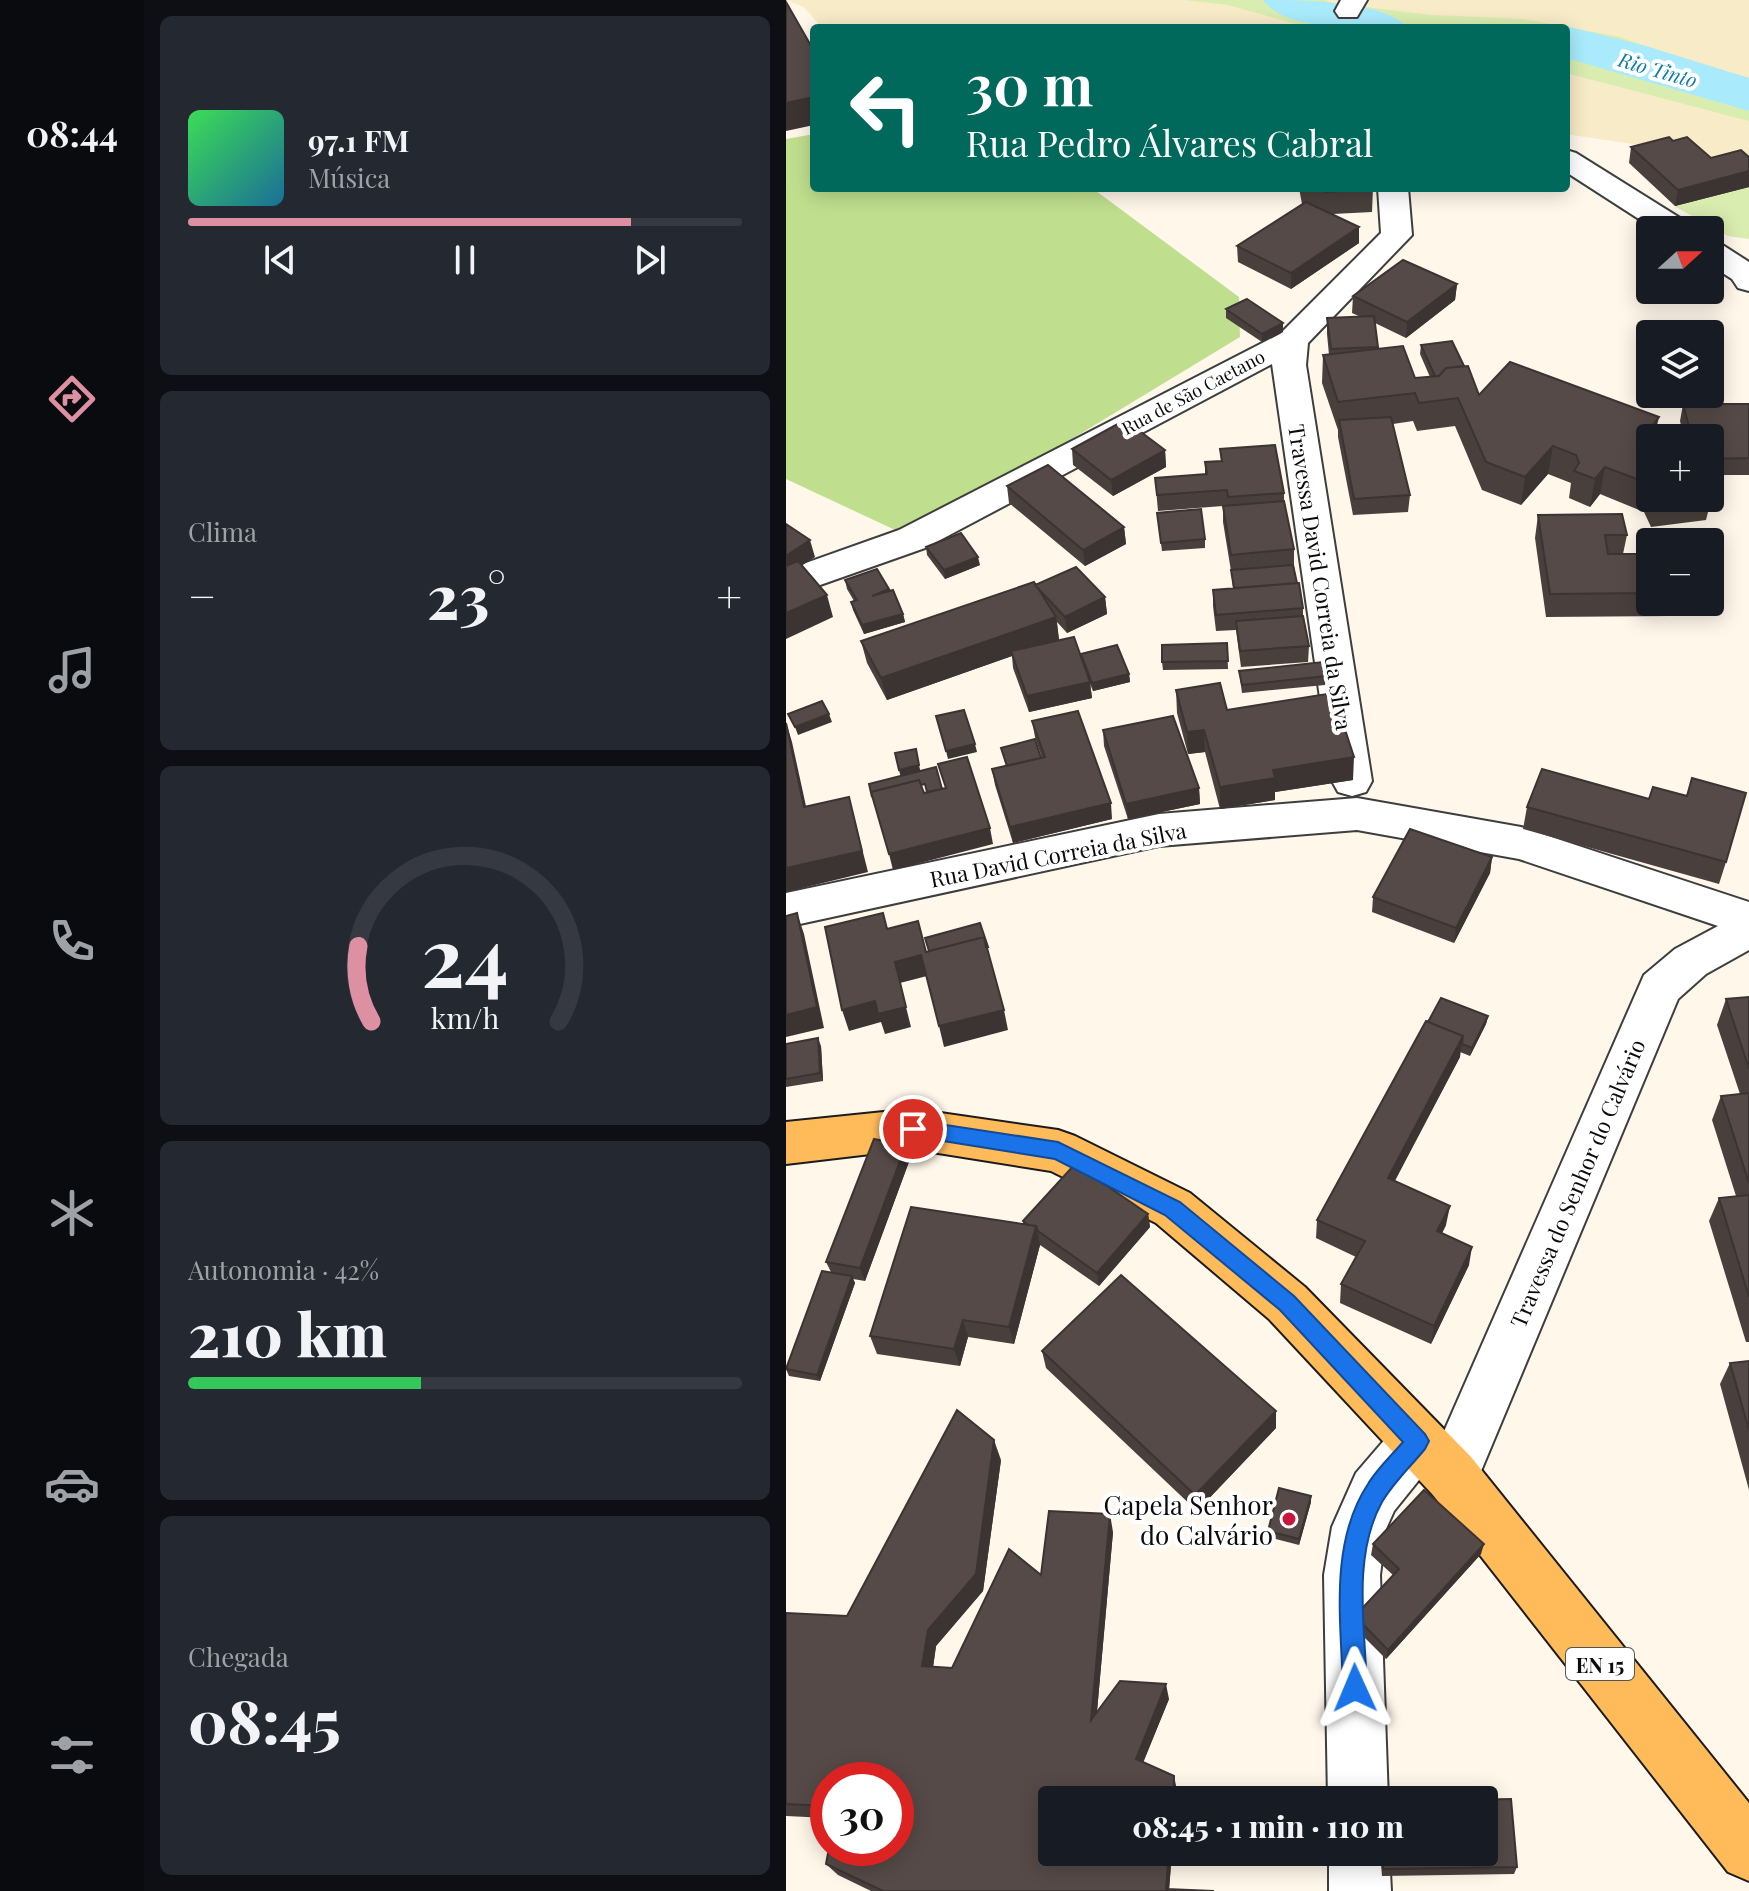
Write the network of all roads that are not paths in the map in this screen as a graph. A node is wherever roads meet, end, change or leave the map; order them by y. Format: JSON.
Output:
{"nodes":[{"id":1,"x":1570,"y":162,"type":"edge"},
{"id":2,"x":1393,"y":192,"type":"edge"},
{"id":3,"x":1655,"y":216,"type":"edge"},
{"id":4,"x":1724,"y":260,"type":"edge"},
{"id":5,"x":1748,"y":276,"type":"edge"},
{"id":6,"x":1292,"y":341,"type":"junction"},
{"id":7,"x":786,"y":584,"type":"edge"},
{"id":8,"x":1357,"y":814,"type":"junction"},
{"id":9,"x":786,"y":910,"type":"edge"},
{"id":10,"x":1749,"y":919,"type":"edge"},
{"id":11,"x":1749,"y":931,"type":"edge"},
{"id":12,"x":786,"y":1143,"type":"edge"},
{"id":13,"x":1435,"y":1459,"type":"junction"},
{"id":14,"x":1358,"y":1786,"type":"edge"},
{"id":15,"x":1749,"y":1851,"type":"edge"},
{"id":16,"x":1359,"y":1866,"type":"edge"},
{"id":17,"x":1360,"y":1891,"type":"edge"}],
"edges":[{"from":1,"to":3,"type":"street"},
{"from":2,"to":6,"type":"street","name":"Rua de São Caetano"},
{"from":4,"to":5,"type":"street"},
{"from":6,"to":7,"type":"street","name":"Rua de São Caetano"},
{"from":6,"to":8,"type":"street","name":"Travessa David Correia da Silva"},
{"from":8,"to":9,"type":"street","name":"Rua David Correia da Silva"},
{"from":8,"to":10,"type":"street","name":"Rua David Correia da Silva"},
{"from":11,"to":13,"type":"street","name":"Travessa do Senhor do Calvário"},
{"from":12,"to":13,"type":"main road","number":"EN 15"},
{"from":13,"to":14,"type":"street","name":"Travessa do Senhor do Calvário"},
{"from":13,"to":15,"type":"main road","number":"EN 15"},
{"from":16,"to":17,"type":"street"}]}
